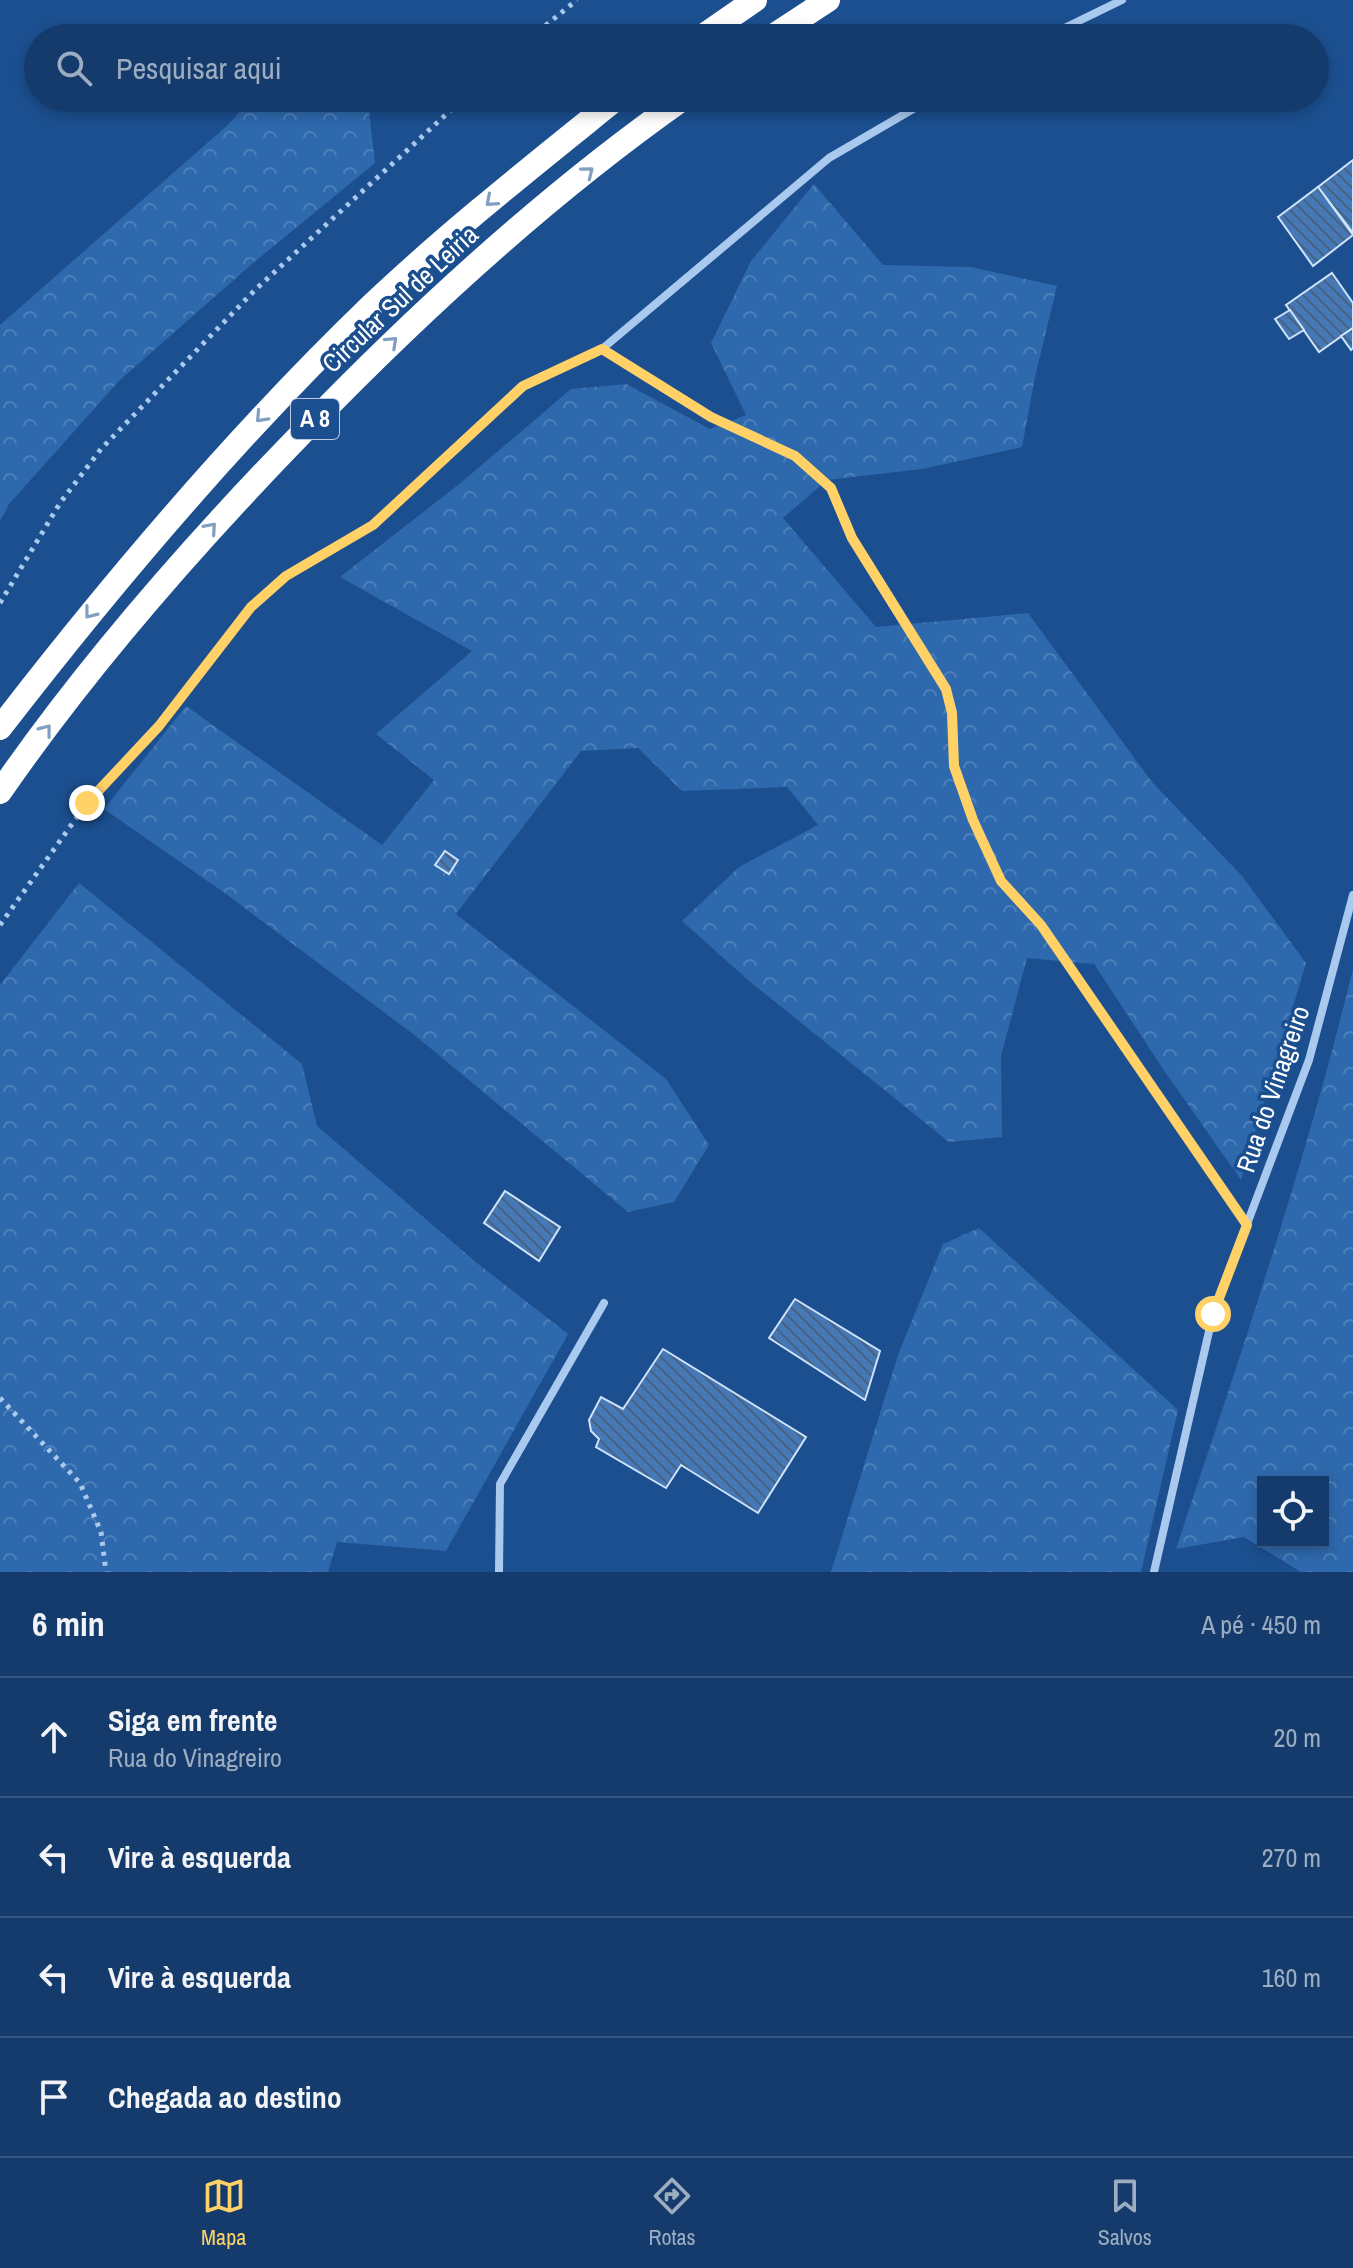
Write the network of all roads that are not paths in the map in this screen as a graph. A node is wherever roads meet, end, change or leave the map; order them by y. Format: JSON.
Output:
{"nodes":[{"id":1,"x":755,"y":0,"type":"edge"},
{"id":2,"x":828,"y":0,"type":"edge"},
{"id":3,"x":1122,"y":0,"type":"edge"},
{"id":4,"x":720,"y":24,"type":"edge"},
{"id":5,"x":791,"y":24,"type":"edge"},
{"id":6,"x":1073,"y":24,"type":"edge"},
{"id":7,"x":600,"y":112,"type":"edge"},
{"id":8,"x":665,"y":112,"type":"edge"},
{"id":9,"x":908,"y":112,"type":"edge"},
{"id":10,"x":0,"y":728,"type":"edge"},
{"id":11,"x":0,"y":792,"type":"edge"},
{"id":12,"x":1353,"y":895,"type":"edge"},
{"id":13,"x":1247,"y":1225,"type":"junction"},
{"id":14,"x":604,"y":1303,"type":"dead end"},
{"id":15,"x":499,"y":1572,"type":"edge"},
{"id":16,"x":1154,"y":1572,"type":"edge"}],
"edges":[{"from":1,"to":4,"type":"highway"},
{"from":2,"to":5,"type":"highway"},
{"from":3,"to":6,"type":"street"},
{"from":7,"to":10,"type":"highway","name":"Circular Sul de Leiria","number":"A 8","one_way":true},
{"from":11,"to":8,"type":"highway","name":"Circular Sul de Leiria","number":"A 8","one_way":true},
{"from":9,"to":13,"type":"street"},
{"from":12,"to":13,"type":"street","name":"Rua do Vinagreiro"},
{"from":13,"to":16,"type":"street","name":"Rua do Vinagreiro"},
{"from":14,"to":15,"type":"street"}]}
